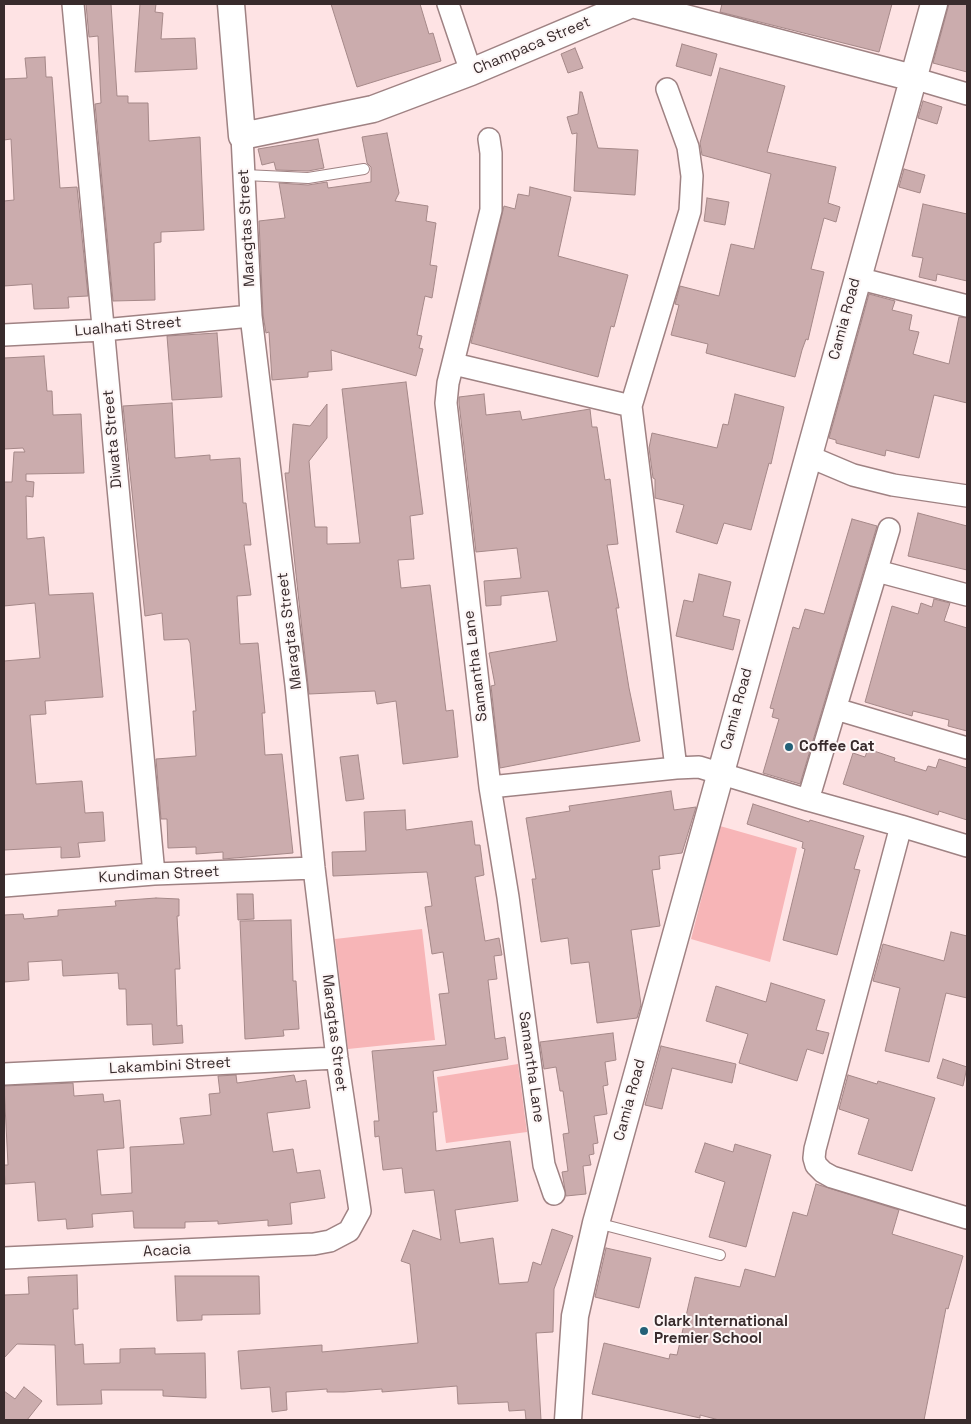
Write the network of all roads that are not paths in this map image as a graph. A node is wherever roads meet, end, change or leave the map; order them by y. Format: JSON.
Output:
{"nodes":[{"id":1,"x":73,"y":4,"type":"edge"},
{"id":2,"x":231,"y":4,"type":"edge"},
{"id":3,"x":448,"y":4,"type":"edge"},
{"id":4,"x":632,"y":4,"type":"edge"},
{"id":5,"x":934,"y":4,"type":"edge"},
{"id":6,"x":471,"y":72,"type":"junction"},
{"id":7,"x":912,"y":78,"type":"junction"},
{"id":8,"x":666,"y":89,"type":"dead end"},
{"id":9,"x":967,"y":94,"type":"edge"},
{"id":10,"x":242,"y":136,"type":"junction"},
{"id":11,"x":489,"y":139,"type":"dead end"},
{"id":12,"x":364,"y":169,"type":"dead end"},
{"id":13,"x":245,"y":175,"type":"junction"},
{"id":14,"x":857,"y":278,"type":"junction"},
{"id":15,"x":967,"y":306,"type":"edge"},
{"id":16,"x":251,"y":316,"type":"junction"},
{"id":17,"x":103,"y":330,"type":"junction"},
{"id":18,"x":4,"y":335,"type":"edge"},
{"id":19,"x":454,"y":364,"type":"junction"},
{"id":20,"x":631,"y":406,"type":"junction"},
{"id":21,"x":808,"y":456,"type":"junction"},
{"id":22,"x":967,"y":496,"type":"edge"},
{"id":23,"x":889,"y":529,"type":"dead end"},
{"id":24,"x":877,"y":571,"type":"junction"},
{"id":25,"x":967,"y":595,"type":"edge"},
{"id":26,"x":836,"y":709,"type":"junction"},
{"id":27,"x":967,"y":748,"type":"edge"},
{"id":28,"x":676,"y":768,"type":"junction"},
{"id":29,"x":720,"y":772,"type":"junction"},
{"id":30,"x":490,"y":787,"type":"junction"},
{"id":31,"x":808,"y":800,"type":"junction"},
{"id":32,"x":901,"y":826,"type":"junction"},
{"id":33,"x":967,"y":846,"type":"edge"},
{"id":34,"x":314,"y":868,"type":"junction"},
{"id":35,"x":154,"y":874,"type":"junction"},
{"id":36,"x":4,"y":886,"type":"edge"},
{"id":37,"x":337,"y":1058,"type":"junction"},
{"id":38,"x":4,"y":1074,"type":"edge"},
{"id":39,"x":554,"y":1194,"type":"dead end"},
{"id":40,"x":967,"y":1218,"type":"edge"},
{"id":41,"x":596,"y":1223,"type":"junction"},
{"id":42,"x":330,"y":1241,"type":"joint"},
{"id":43,"x":720,"y":1255,"type":"dead end"},
{"id":44,"x":4,"y":1258,"type":"edge"},
{"id":45,"x":568,"y":1420,"type":"edge"}],
"edges":[{"from":1,"to":17,"type":"street","name":"Diwata Street"},
{"from":2,"to":10,"type":"street","name":"Maragtas Street"},
{"from":3,"to":6,"type":"street"},
{"from":4,"to":6,"type":"street","name":"Champaca Street"},
{"from":4,"to":7,"type":"street","name":"Champaca Street"},
{"from":5,"to":7,"type":"street","name":"Camia Road"},
{"from":6,"to":10,"type":"street","name":"Champaca Street"},
{"from":7,"to":9,"type":"street","name":"Champaca Street"},
{"from":7,"to":14,"type":"street","name":"Camia Road"},
{"from":8,"to":20,"type":"street"},
{"from":10,"to":13,"type":"street","name":"Maragtas Street"},
{"from":11,"to":19,"type":"street","name":"Samantha Lane"},
{"from":12,"to":13,"type":"lane"},
{"from":13,"to":16,"type":"street","name":"Maragtas Street"},
{"from":14,"to":15,"type":"street"},
{"from":14,"to":21,"type":"street","name":"Camia Road"},
{"from":16,"to":17,"type":"street","name":"Lualhati Street"},
{"from":16,"to":34,"type":"street","name":"Maragtas Street"},
{"from":17,"to":18,"type":"street","name":"Lualhati Street"},
{"from":17,"to":35,"type":"street","name":"Diwata Street"},
{"from":19,"to":20,"type":"street"},
{"from":19,"to":30,"type":"street","name":"Samantha Lane"},
{"from":20,"to":28,"type":"street"},
{"from":21,"to":22,"type":"street"},
{"from":21,"to":29,"type":"street","name":"Camia Road"},
{"from":23,"to":24,"type":"street"},
{"from":24,"to":25,"type":"street"},
{"from":24,"to":26,"type":"street"},
{"from":26,"to":27,"type":"street"},
{"from":26,"to":31,"type":"street"},
{"from":28,"to":29,"type":"street"},
{"from":28,"to":30,"type":"street"},
{"from":29,"to":31,"type":"street"},
{"from":29,"to":41,"type":"street","name":"Camia Road"},
{"from":30,"to":39,"type":"street","name":"Samantha Lane"},
{"from":31,"to":32,"type":"street"},
{"from":32,"to":33,"type":"street"},
{"from":32,"to":40,"type":"street"},
{"from":34,"to":35,"type":"street","name":"Kundiman Street"},
{"from":34,"to":37,"type":"street","name":"Maragtas Street"},
{"from":35,"to":36,"type":"street","name":"Kundiman Street"},
{"from":37,"to":38,"type":"street","name":"Lakambini Street"},
{"from":37,"to":42,"type":"street","name":"Maragtas Street"},
{"from":41,"to":43,"type":"lane"},
{"from":41,"to":45,"type":"street","name":"Camia Road"},
{"from":42,"to":44,"type":"street","name":"Acacia"}]}
